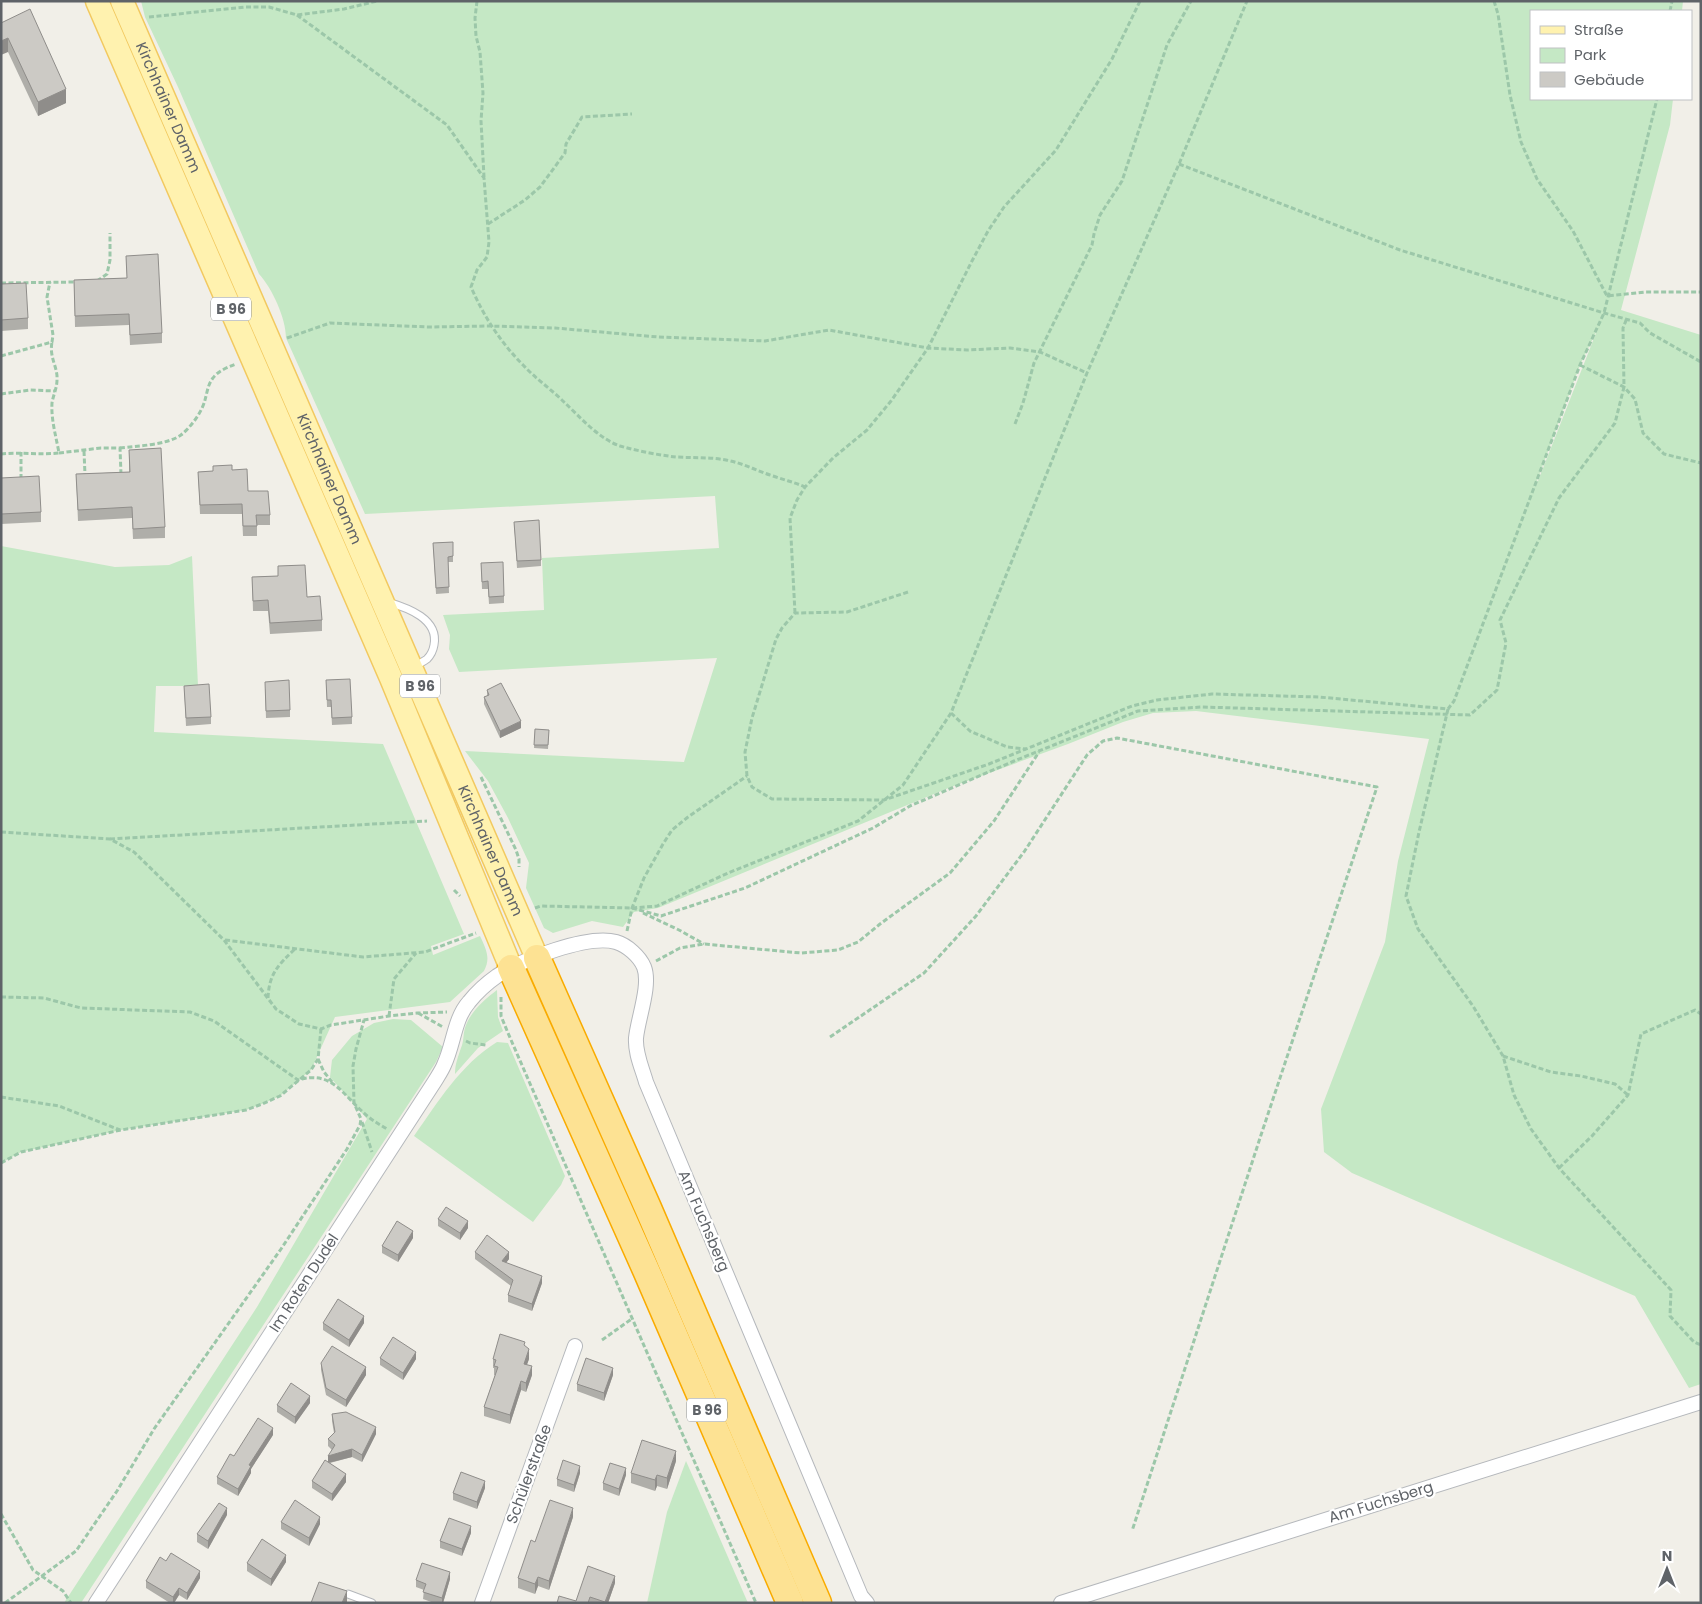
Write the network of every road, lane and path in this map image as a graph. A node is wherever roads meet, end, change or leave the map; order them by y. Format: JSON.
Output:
{"nodes":[{"id":1,"x":97,"y":1,"type":"edge"},
{"id":2,"x":122,"y":1,"type":"edge"},
{"id":3,"x":377,"y":1,"type":"edge"},
{"id":4,"x":477,"y":1,"type":"edge"},
{"id":5,"x":1140,"y":1,"type":"edge"},
{"id":6,"x":1191,"y":1,"type":"edge"},
{"id":7,"x":1494,"y":1,"type":"edge"},
{"id":8,"x":1246,"y":2,"type":"edge"},
{"id":9,"x":297,"y":15,"type":"junction"},
{"id":10,"x":145,"y":17,"type":"dead end"},
{"id":11,"x":1657,"y":100,"type":"edge"},
{"id":12,"x":632,"y":114,"type":"dead end"},
{"id":13,"x":1179,"y":164,"type":"junction"},
{"id":14,"x":484,"y":178,"type":"junction"},
{"id":15,"x":488,"y":224,"type":"junction"},
{"id":16,"x":110,"y":233,"type":"dead end"},
{"id":17,"x":50,"y":282,"type":"junction"},
{"id":18,"x":80,"y":282,"type":"edge"},
{"id":19,"x":92,"y":282,"type":"edge"},
{"id":20,"x":1,"y":283,"type":"edge"},
{"id":21,"x":1701,"y":292,"type":"edge"},
{"id":22,"x":1607,"y":296,"type":"junction"},
{"id":23,"x":1604,"y":313,"type":"junction"},
{"id":24,"x":1627,"y":318,"type":"junction"},
{"id":25,"x":490,"y":326,"type":"junction"},
{"id":26,"x":284,"y":339,"type":"dead end"},
{"id":27,"x":52,"y":342,"type":"junction"},
{"id":28,"x":928,"y":348,"type":"junction"},
{"id":29,"x":1040,"y":352,"type":"junction"},
{"id":30,"x":1,"y":356,"type":"edge"},
{"id":31,"x":252,"y":357,"type":"junction"},
{"id":32,"x":1701,"y":362,"type":"edge"},
{"id":33,"x":1580,"y":365,"type":"junction"},
{"id":34,"x":1087,"y":373,"type":"junction"},
{"id":35,"x":1624,"y":387,"type":"junction"},
{"id":36,"x":55,"y":391,"type":"junction"},
{"id":37,"x":1,"y":394,"type":"edge"},
{"id":38,"x":1015,"y":424,"type":"dead end"},
{"id":39,"x":120,"y":448,"type":"junction"},
{"id":40,"x":84,"y":451,"type":"junction"},
{"id":41,"x":21,"y":452,"type":"junction"},
{"id":42,"x":59,"y":453,"type":"junction"},
{"id":43,"x":1,"y":454,"type":"edge"},
{"id":44,"x":1701,"y":463,"type":"edge"},
{"id":45,"x":121,"y":474,"type":"edge"},
{"id":46,"x":86,"y":475,"type":"edge"},
{"id":47,"x":21,"y":479,"type":"edge"},
{"id":48,"x":805,"y":487,"type":"junction"},
{"id":49,"x":908,"y":592,"type":"dead end"},
{"id":50,"x":382,"y":601,"type":"junction"},
{"id":51,"x":795,"y":613,"type":"junction"},
{"id":52,"x":402,"y":673,"type":"junction"},
{"id":53,"x":1448,"y":709,"type":"junction"},
{"id":54,"x":951,"y":712,"type":"junction"},
{"id":55,"x":1446,"y":715,"type":"junction"},
{"id":56,"x":1027,"y":749,"type":"junction"},
{"id":57,"x":1040,"y":750,"type":"junction"},
{"id":58,"x":747,"y":776,"type":"junction"},
{"id":59,"x":884,"y":800,"type":"junction"},
{"id":60,"x":427,"y":821,"type":"dead end"},
{"id":61,"x":1,"y":832,"type":"edge"},
{"id":62,"x":110,"y":839,"type":"junction"},
{"id":63,"x":536,"y":908,"type":"dead end"},
{"id":64,"x":632,"y":908,"type":"junction"},
{"id":65,"x":488,"y":934,"type":"junction"},
{"id":66,"x":224,"y":940,"type":"junction"},
{"id":67,"x":704,"y":944,"type":"junction"},
{"id":68,"x":625,"y":946,"type":"junction"},
{"id":69,"x":295,"y":949,"type":"junction"},
{"id":70,"x":417,"y":953,"type":"junction"},
{"id":71,"x":537,"y":958,"type":"junction"},
{"id":72,"x":644,"y":967,"type":"junction"},
{"id":73,"x":504,"y":972,"type":"junction"},
{"id":74,"x":1,"y":997,"type":"edge"},
{"id":75,"x":268,"y":999,"type":"junction"},
{"id":76,"x":1701,"y":1014,"type":"edge"},
{"id":77,"x":388,"y":1016,"type":"junction"},
{"id":78,"x":459,"y":1016,"type":"junction"},
{"id":79,"x":364,"y":1020,"type":"junction"},
{"id":80,"x":321,"y":1029,"type":"junction"},
{"id":81,"x":830,"y":1037,"type":"dead end"},
{"id":82,"x":1503,"y":1056,"type":"junction"},
{"id":83,"x":318,"y":1059,"type":"junction"},
{"id":84,"x":298,"y":1080,"type":"junction"},
{"id":85,"x":332,"y":1082,"type":"junction"},
{"id":86,"x":1628,"y":1096,"type":"junction"},
{"id":87,"x":1,"y":1097,"type":"edge"},
{"id":88,"x":354,"y":1103,"type":"junction"},
{"id":89,"x":361,"y":1119,"type":"junction"},
{"id":90,"x":121,"y":1130,"type":"junction"},
{"id":91,"x":400,"y":1136,"type":"junction"},
{"id":92,"x":1,"y":1163,"type":"edge"},
{"id":93,"x":1559,"y":1168,"type":"junction"},
{"id":94,"x":377,"y":1171,"type":"junction"},
{"id":95,"x":633,"y":1318,"type":"junction"},
{"id":96,"x":602,"y":1340,"type":"dead end"},
{"id":97,"x":1701,"y":1345,"type":"edge"},
{"id":98,"x":575,"y":1346,"type":"dead end"},
{"id":99,"x":1701,"y":1402,"type":"edge"},
{"id":100,"x":1,"y":1514,"type":"edge"},
{"id":101,"x":1132,"y":1531,"type":"dead end"},
{"id":102,"x":42,"y":1576,"type":"junction"},
{"id":103,"x":348,"y":1594,"type":"edge"},
{"id":104,"x":5,"y":1603,"type":"edge"},
{"id":105,"x":71,"y":1603,"type":"edge"},
{"id":106,"x":96,"y":1603,"type":"edge"},
{"id":107,"x":372,"y":1603,"type":"edge"},
{"id":108,"x":482,"y":1603,"type":"edge"},
{"id":109,"x":756,"y":1603,"type":"edge"},
{"id":110,"x":790,"y":1603,"type":"edge"},
{"id":111,"x":818,"y":1603,"type":"edge"},
{"id":112,"x":867,"y":1603,"type":"edge"},
{"id":113,"x":1061,"y":1603,"type":"edge"}],
"edges":[{"from":1,"to":31,"type":"main road","name":"Kirchhainer Damm","number":"B 96"},
{"from":2,"to":50,"type":"main road","name":"Kirchhainer Damm","number":"B 96"},
{"from":3,"to":9,"type":"path"},
{"from":4,"to":14,"type":"path"},
{"from":5,"to":28,"type":"path"},
{"from":6,"to":29,"type":"path"},
{"from":7,"to":22,"type":"path"},
{"from":8,"to":13,"type":"path"},
{"from":9,"to":10,"type":"path"},
{"from":9,"to":14,"type":"path"},
{"from":11,"to":22,"type":"path"},
{"from":12,"to":15,"type":"path"},
{"from":13,"to":23,"type":"path"},
{"from":13,"to":34,"type":"path"},
{"from":14,"to":15,"type":"path"},
{"from":15,"to":25,"type":"path"},
{"from":16,"to":19,"type":"path"},
{"from":17,"to":18,"type":"path"},
{"from":17,"to":20,"type":"path"},
{"from":17,"to":27,"type":"path"},
{"from":21,"to":22,"type":"path"},
{"from":22,"to":23,"type":"path"},
{"from":23,"to":24,"type":"path"},
{"from":23,"to":33,"type":"path"},
{"from":24,"to":32,"type":"path"},
{"from":24,"to":35,"type":"path"},
{"from":25,"to":26,"type":"path"},
{"from":25,"to":28,"type":"path"},
{"from":25,"to":48,"type":"path"},
{"from":27,"to":30,"type":"path"},
{"from":27,"to":36,"type":"path"},
{"from":28,"to":29,"type":"path"},
{"from":28,"to":48,"type":"path"},
{"from":29,"to":34,"type":"path"},
{"from":29,"to":38,"type":"path"},
{"from":31,"to":39,"type":"path"},
{"from":31,"to":52,"type":"main road","name":"Kirchhainer Damm","number":"B 96"},
{"from":33,"to":35,"type":"path"},
{"from":33,"to":53,"type":"path"},
{"from":34,"to":54,"type":"path"},
{"from":35,"to":44,"type":"path"},
{"from":35,"to":55,"type":"path"},
{"from":36,"to":37,"type":"path"},
{"from":36,"to":42,"type":"path"},
{"from":39,"to":40,"type":"path"},
{"from":39,"to":45,"type":"path"},
{"from":40,"to":42,"type":"path"},
{"from":40,"to":46,"type":"path"},
{"from":41,"to":42,"type":"path"},
{"from":41,"to":43,"type":"path"},
{"from":41,"to":47,"type":"path"},
{"from":48,"to":51,"type":"path"},
{"from":49,"to":51,"type":"path"},
{"from":50,"to":52,"type":"main road","name":"Kirchhainer Damm","number":"B 96"},
{"from":50,"to":52,"type":"lane"},
{"from":51,"to":58,"type":"path"},
{"from":52,"to":65,"type":"main road","name":"Kirchhainer Damm","number":"B 96"},
{"from":52,"to":71,"type":"main road","name":"Kirchhainer Damm","number":"B 96"},
{"from":53,"to":55,"type":"path"},
{"from":53,"to":56,"type":"path"},
{"from":54,"to":56,"type":"path"},
{"from":54,"to":59,"type":"path"},
{"from":55,"to":57,"type":"path"},
{"from":55,"to":82,"type":"path"},
{"from":56,"to":59,"type":"path"},
{"from":57,"to":64,"type":"path"},
{"from":57,"to":67,"type":"path"},
{"from":58,"to":59,"type":"path"},
{"from":58,"to":64,"type":"path"},
{"from":59,"to":64,"type":"path"},
{"from":60,"to":62,"type":"path"},
{"from":61,"to":62,"type":"path"},
{"from":62,"to":66,"type":"path"},
{"from":63,"to":64,"type":"path"},
{"from":64,"to":67,"type":"path"},
{"from":64,"to":68,"type":"path"},
{"from":65,"to":70,"type":"path"},
{"from":65,"to":73,"type":"main road","number":"B 96"},
{"from":66,"to":69,"type":"path"},
{"from":66,"to":75,"type":"path"},
{"from":67,"to":72,"type":"path"},
{"from":68,"to":71,"type":"street"},
{"from":68,"to":72,"type":"street"},
{"from":69,"to":70,"type":"path"},
{"from":69,"to":75,"type":"path"},
{"from":70,"to":77,"type":"path"},
{"from":71,"to":73,"type":"street"},
{"from":71,"to":111,"type":"highway","number":"B 96"},
{"from":72,"to":112,"type":"street","name":"Am Fuchsberg"},
{"from":73,"to":78,"type":"street","name":"Im Roten Dudel"},
{"from":73,"to":95,"type":"path"},
{"from":73,"to":110,"type":"highway","number":"B 96"},
{"from":74,"to":84,"type":"path"},
{"from":75,"to":80,"type":"path"},
{"from":76,"to":86,"type":"path"},
{"from":77,"to":78,"type":"path"},
{"from":77,"to":79,"type":"path"},
{"from":78,"to":91,"type":"street","name":"Im Roten Dudel"},
{"from":79,"to":80,"type":"path"},
{"from":79,"to":88,"type":"path"},
{"from":80,"to":83,"type":"path"},
{"from":81,"to":101,"type":"path"},
{"from":82,"to":86,"type":"path"},
{"from":82,"to":93,"type":"path"},
{"from":83,"to":84,"type":"path"},
{"from":83,"to":85,"type":"path"},
{"from":84,"to":85,"type":"path"},
{"from":84,"to":90,"type":"path"},
{"from":85,"to":88,"type":"path"},
{"from":86,"to":93,"type":"path"},
{"from":87,"to":90,"type":"path"},
{"from":88,"to":89,"type":"path"},
{"from":88,"to":91,"type":"path"},
{"from":89,"to":94,"type":"path"},
{"from":89,"to":102,"type":"path"},
{"from":90,"to":92,"type":"path"},
{"from":91,"to":94,"type":"street","name":"Im Roten Dudel"},
{"from":93,"to":97,"type":"path"},
{"from":94,"to":106,"type":"street","name":"Im Roten Dudel"},
{"from":95,"to":96,"type":"path"},
{"from":95,"to":109,"type":"path"},
{"from":98,"to":108,"type":"street","name":"Schülerstraße"},
{"from":99,"to":113,"type":"street","name":"Am Fuchsberg"},
{"from":100,"to":102,"type":"path"},
{"from":102,"to":104,"type":"path"},
{"from":102,"to":105,"type":"path"},
{"from":103,"to":107,"type":"lane"}]}
